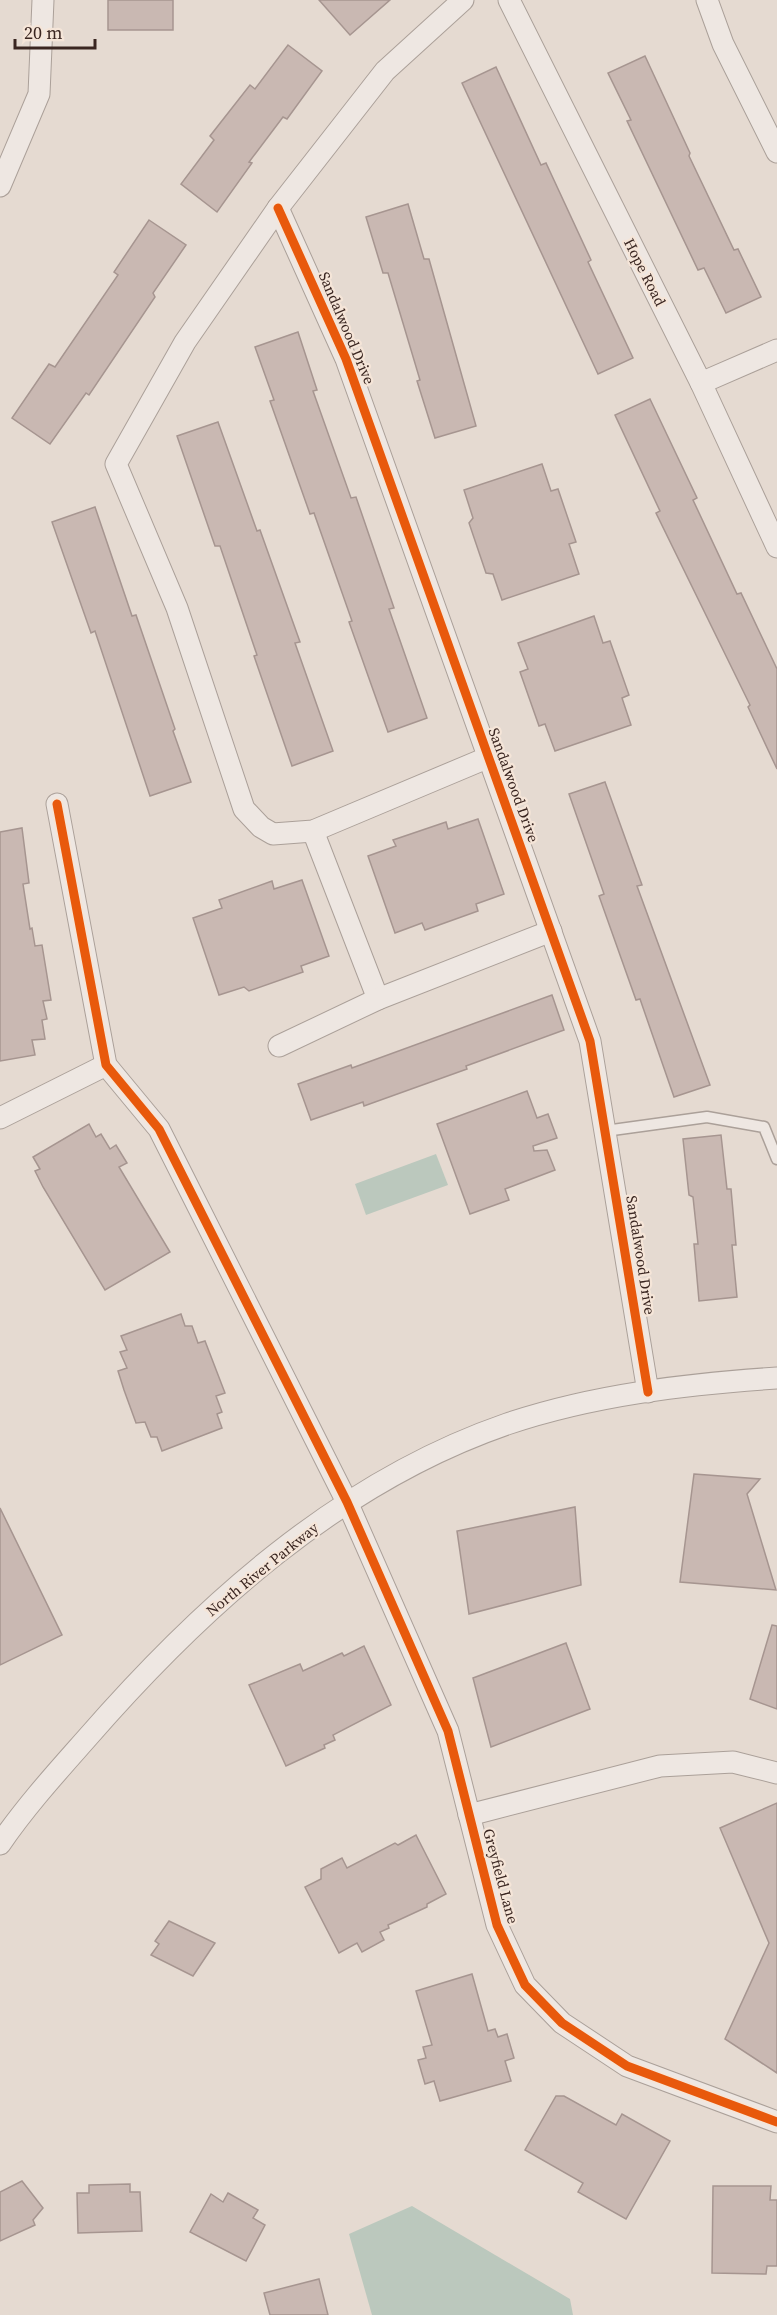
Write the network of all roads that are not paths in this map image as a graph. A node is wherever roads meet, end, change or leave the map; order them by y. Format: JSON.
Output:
{"nodes":[{"id":1,"x":43,"y":0,"type":"edge"},
{"id":2,"x":463,"y":0,"type":"edge"},
{"id":3,"x":508,"y":0,"type":"edge"},
{"id":4,"x":706,"y":0,"type":"edge"},
{"id":5,"x":777,"y":153,"type":"edge"},
{"id":6,"x":0,"y":186,"type":"edge"},
{"id":7,"x":278,"y":208,"type":"junction"},
{"id":8,"x":777,"y":350,"type":"edge"},
{"id":9,"x":701,"y":383,"type":"junction"},
{"id":10,"x":777,"y":547,"type":"edge"},
{"id":11,"x":489,"y":757,"type":"junction"},
{"id":12,"x":57,"y":804,"type":"dead end"},
{"id":13,"x":313,"y":831,"type":"junction"},
{"id":14,"x":551,"y":931,"type":"junction"},
{"id":15,"x":378,"y":999,"type":"junction"},
{"id":16,"x":279,"y":1046,"type":"dead end"},
{"id":17,"x":106,"y":1065,"type":"junction"},
{"id":18,"x":0,"y":1118,"type":"edge"},
{"id":19,"x":605,"y":1131,"type":"junction"},
{"id":20,"x":777,"y":1159,"type":"edge"},
{"id":21,"x":777,"y":1378,"type":"edge"},
{"id":22,"x":648,"y":1392,"type":"junction"},
{"id":23,"x":346,"y":1502,"type":"junction"},
{"id":24,"x":777,"y":1773,"type":"edge"},
{"id":25,"x":469,"y":1815,"type":"junction"},
{"id":26,"x":0,"y":1844,"type":"edge"},
{"id":27,"x":777,"y":2122,"type":"edge"}],
"edges":[{"from":1,"to":6,"type":"street"},
{"from":2,"to":7,"type":"street","name":"Sandalwood Drive"},
{"from":3,"to":9,"type":"street","name":"Hope Road"},
{"from":4,"to":5,"type":"street"},
{"from":7,"to":11,"type":"street","name":"Sandalwood Drive"},
{"from":7,"to":13,"type":"street","name":"Sandalwood Drive"},
{"from":8,"to":9,"type":"street"},
{"from":9,"to":10,"type":"street","name":"Hope Road"},
{"from":11,"to":13,"type":"street","name":"Sandalwood Drive"},
{"from":11,"to":14,"type":"street","name":"Sandalwood Drive"},
{"from":12,"to":17,"type":"street"},
{"from":13,"to":15,"type":"street"},
{"from":14,"to":15,"type":"street"},
{"from":14,"to":19,"type":"street","name":"Sandalwood Drive"},
{"from":15,"to":16,"type":"street"},
{"from":17,"to":18,"type":"street"},
{"from":17,"to":23,"type":"street","name":"Greyfield Lane"},
{"from":19,"to":20,"type":"lane"},
{"from":19,"to":22,"type":"street","name":"Sandalwood Drive"},
{"from":21,"to":22,"type":"street","name":"North River Parkway"},
{"from":22,"to":23,"type":"street","name":"North River Parkway"},
{"from":23,"to":25,"type":"street","name":"Greyfield Lane"},
{"from":23,"to":26,"type":"street","name":"North River Parkway"},
{"from":24,"to":25,"type":"street","name":"Greyfield Lane"},
{"from":25,"to":27,"type":"street","name":"Greyfield Lane"}]}
